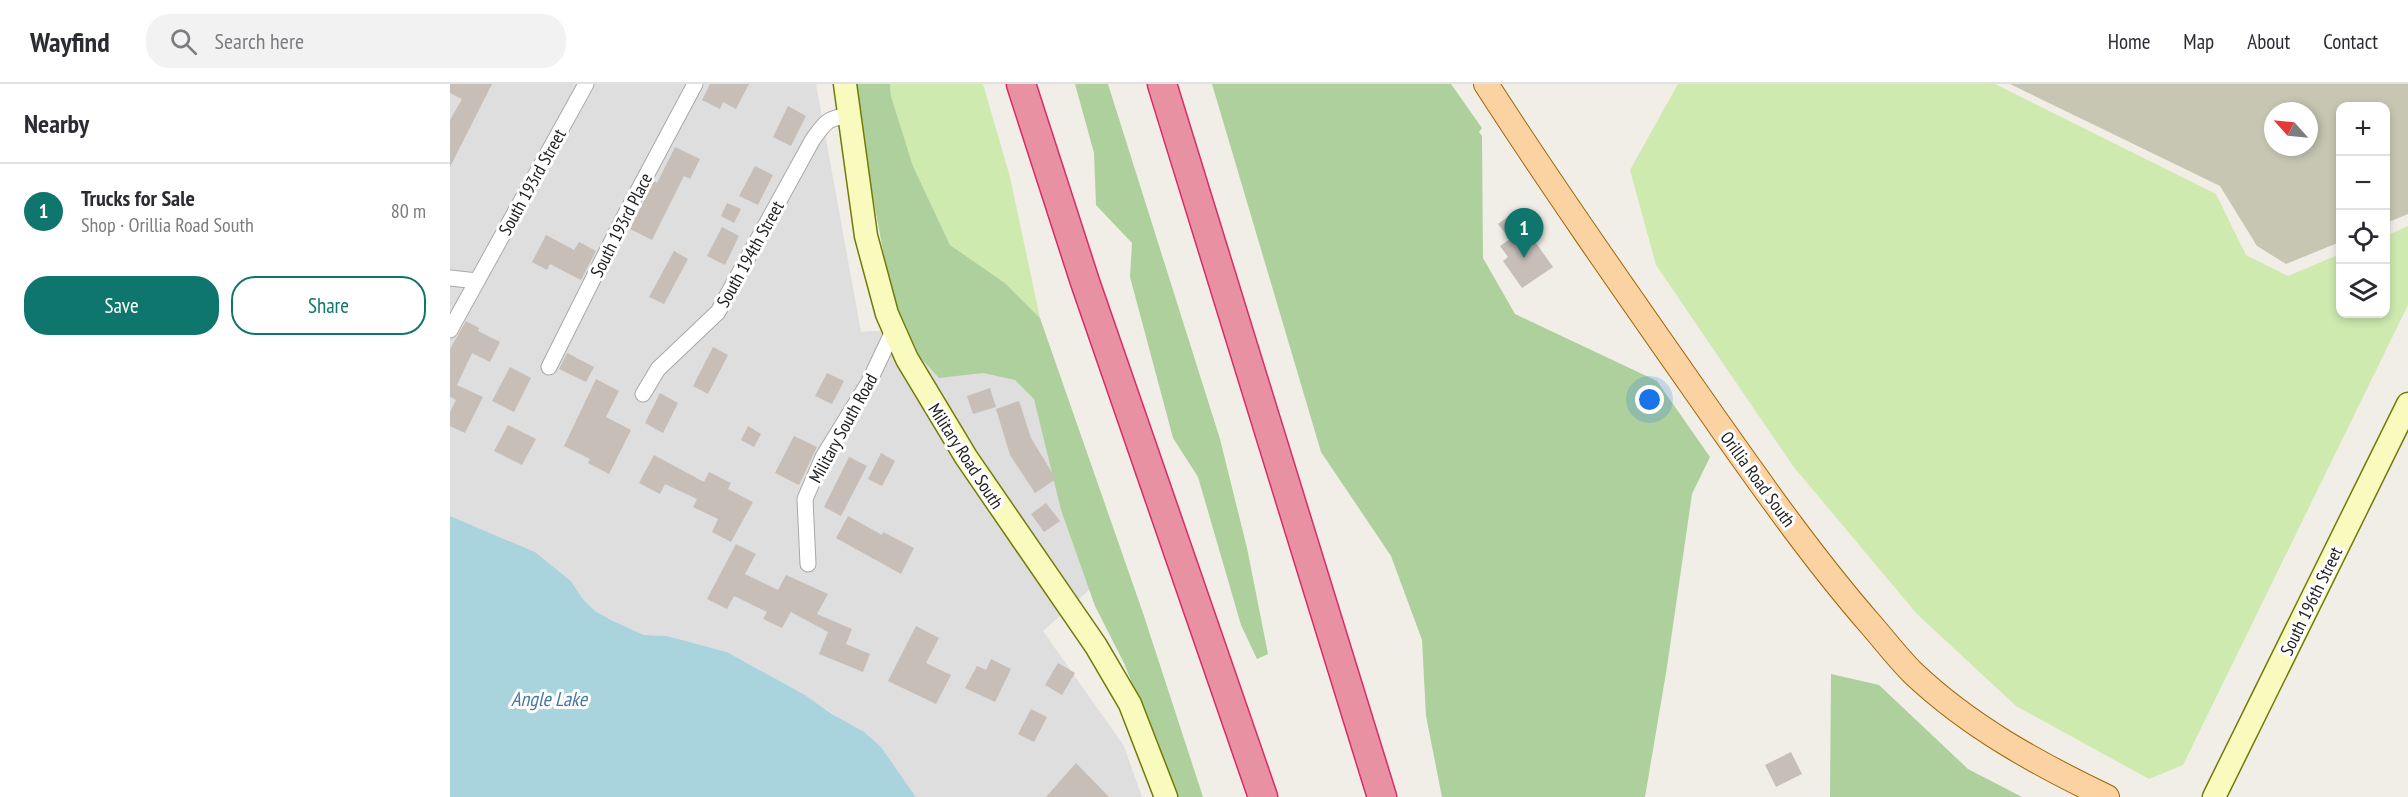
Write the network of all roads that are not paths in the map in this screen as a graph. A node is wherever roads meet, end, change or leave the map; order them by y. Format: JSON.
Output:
{"nodes":[{"id":1,"x":586,"y":84,"type":"edge"},
{"id":2,"x":695,"y":84,"type":"edge"},
{"id":3,"x":845,"y":84,"type":"edge"},
{"id":4,"x":1021,"y":84,"type":"edge"},
{"id":5,"x":1162,"y":84,"type":"edge"},
{"id":6,"x":1486,"y":84,"type":"edge"},
{"id":7,"x":851,"y":115,"type":"junction"},
{"id":8,"x":450,"y":278,"type":"edge"},
{"id":9,"x":477,"y":281,"type":"junction"},
{"id":10,"x":894,"y":329,"type":"junction"},
{"id":11,"x":450,"y":330,"type":"edge"},
{"id":12,"x":549,"y":367,"type":"dead end"},
{"id":13,"x":643,"y":394,"type":"dead end"},
{"id":14,"x":2408,"y":404,"type":"edge"},
{"id":15,"x":808,"y":564,"type":"dead end"},
{"id":16,"x":1166,"y":797,"type":"edge"},
{"id":17,"x":1263,"y":797,"type":"edge"},
{"id":18,"x":1382,"y":797,"type":"edge"},
{"id":19,"x":2108,"y":797,"type":"edge"},
{"id":20,"x":2214,"y":797,"type":"edge"}],
"edges":[{"from":1,"to":9,"type":"street","name":"South 193rd Street"},
{"from":2,"to":12,"type":"street","name":"South 193rd Place"},
{"from":3,"to":7,"type":"main road","name":"Military Road South"},
{"from":4,"to":17,"type":"highway"},
{"from":5,"to":18,"type":"highway"},
{"from":6,"to":19,"type":"main road","name":"Orillia Road South"},
{"from":7,"to":10,"type":"main road","name":"Military Road South"},
{"from":7,"to":13,"type":"street","name":"South 194th Street"},
{"from":8,"to":9,"type":"street"},
{"from":9,"to":11,"type":"street","name":"South 193rd Street"},
{"from":10,"to":15,"type":"street","name":"Military South Road"},
{"from":10,"to":16,"type":"main road","name":"Military Road South"},
{"from":14,"to":20,"type":"main road","name":"South 196th Street"}]}
